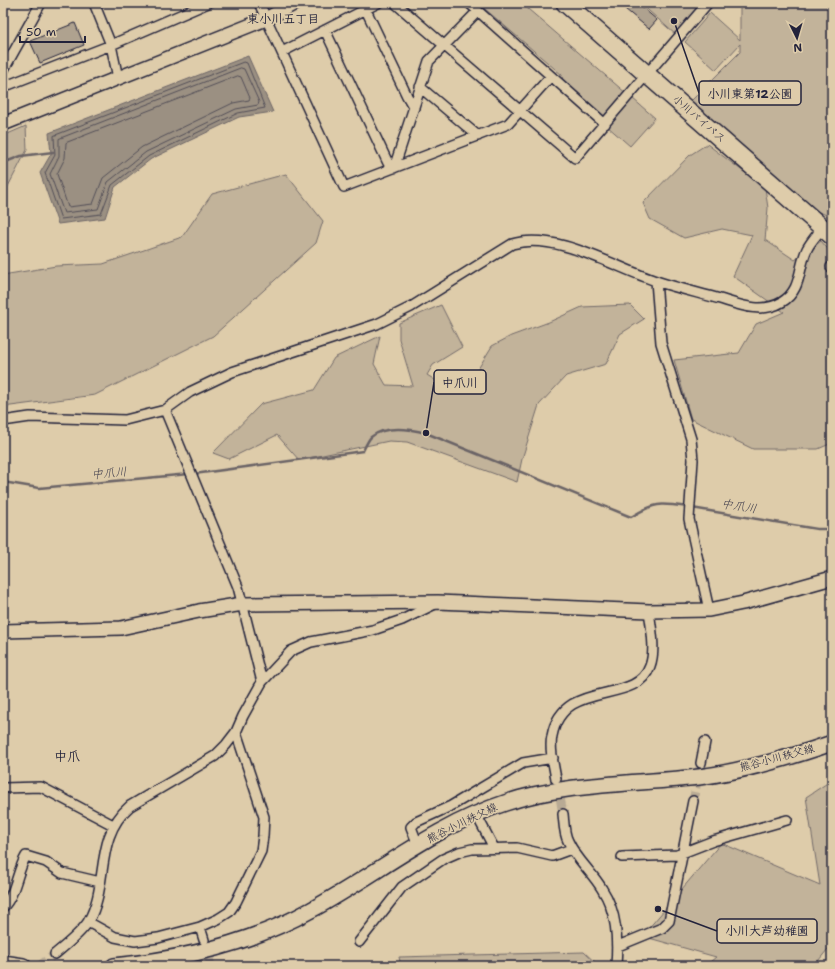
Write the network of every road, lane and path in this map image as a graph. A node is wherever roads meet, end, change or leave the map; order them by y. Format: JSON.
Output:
{"nodes":[{"id":1,"x":41,"y":3,"type":"edge"},
{"id":2,"x":208,"y":3,"type":"edge"},
{"id":3,"x":260,"y":3,"type":"edge"},
{"id":4,"x":295,"y":3,"type":"edge"},
{"id":5,"x":378,"y":3,"type":"edge"},
{"id":6,"x":395,"y":3,"type":"edge"},
{"id":7,"x":469,"y":3,"type":"edge"},
{"id":8,"x":565,"y":3,"type":"edge"},
{"id":9,"x":706,"y":3,"type":"edge"},
{"id":10,"x":95,"y":4,"type":"edge"},
{"id":11,"x":366,"y":10,"type":"junction"},
{"id":12,"x":478,"y":11,"type":"junction"},
{"id":13,"x":266,"y":19,"type":"junction"},
{"id":14,"x":325,"y":30,"type":"junction"},
{"id":15,"x":111,"y":45,"type":"junction"},
{"id":16,"x":444,"y":47,"type":"junction"},
{"id":17,"x":282,"y":52,"type":"junction"},
{"id":18,"x":3,"y":71,"type":"edge"},
{"id":19,"x":648,"y":75,"type":"junction"},
{"id":20,"x":551,"y":76,"type":"junction"},
{"id":21,"x":118,"y":78,"type":"junction"},
{"id":22,"x":3,"y":87,"type":"edge"},
{"id":23,"x":420,"y":88,"type":"junction"},
{"id":24,"x":414,"y":108,"type":"junction"},
{"id":25,"x":520,"y":112,"type":"junction"},
{"id":26,"x":3,"y":124,"type":"edge"},
{"id":27,"x":605,"y":124,"type":"junction"},
{"id":28,"x":478,"y":136,"type":"junction"},
{"id":29,"x":394,"y":168,"type":"junction"},
{"id":30,"x":828,"y":232,"type":"edge"},
{"id":31,"x":656,"y":281,"type":"junction"},
{"id":32,"x":165,"y":410,"type":"junction"},
{"id":33,"x":3,"y":421,"type":"edge"},
{"id":34,"x":832,"y":578,"type":"edge"},
{"id":35,"x":438,"y":602,"type":"junction"},
{"id":36,"x":243,"y":604,"type":"junction"},
{"id":37,"x":709,"y":610,"type":"junction"},
{"id":38,"x":649,"y":611,"type":"junction"},
{"id":39,"x":3,"y":631,"type":"edge"},
{"id":40,"x":262,"y":682,"type":"junction"},
{"id":41,"x":236,"y":732,"type":"junction"},
{"id":42,"x":705,"y":742,"type":"dead end"},
{"id":43,"x":832,"y":743,"type":"edge"},
{"id":44,"x":553,"y":758,"type":"junction"},
{"id":45,"x":701,"y":763,"type":"tunnel mouth"},
{"id":46,"x":556,"y":779,"type":"tunnel mouth"},
{"id":47,"x":3,"y":788,"type":"edge"},
{"id":48,"x":693,"y":801,"type":"tunnel mouth"},
{"id":49,"x":476,"y":814,"type":"junction"},
{"id":50,"x":563,"y":814,"type":"tunnel mouth"},
{"id":51,"x":787,"y":820,"type":"dead end"},
{"id":52,"x":113,"y":825,"type":"junction"},
{"id":53,"x":418,"y":845,"type":"junction"},
{"id":54,"x":494,"y":848,"type":"junction"},
{"id":55,"x":571,"y":848,"type":"junction"},
{"id":56,"x":681,"y":854,"type":"junction"},
{"id":57,"x":622,"y":857,"type":"dead end"},
{"id":58,"x":100,"y":882,"type":"junction"},
{"id":59,"x":3,"y":907,"type":"edge"},
{"id":60,"x":88,"y":922,"type":"junction"},
{"id":61,"x":200,"y":927,"type":"junction"},
{"id":62,"x":204,"y":940,"type":"tunnel mouth"},
{"id":63,"x":359,"y":942,"type":"dead end"},
{"id":64,"x":618,"y":946,"type":"junction"},
{"id":65,"x":55,"y":954,"type":"tunnel mouth"},
{"id":66,"x":3,"y":963,"type":"edge"},
{"id":67,"x":23,"y":966,"type":"edge"},
{"id":68,"x":114,"y":966,"type":"edge"},
{"id":69,"x":616,"y":966,"type":"edge"}],
"edges":[{"from":1,"to":18,"type":"street"},
{"from":2,"to":15,"type":"street"},
{"from":3,"to":13,"type":"street"},
{"from":4,"to":13,"type":"street"},
{"from":5,"to":11,"type":"street"},
{"from":6,"to":16,"type":"street"},
{"from":7,"to":12,"type":"street"},
{"from":8,"to":19,"type":"highway","name":"小川バイパス"},
{"from":9,"to":19,"type":"street"},
{"from":10,"to":15,"type":"street"},
{"from":11,"to":14,"type":"street"},
{"from":11,"to":24,"type":"street"},
{"from":12,"to":16,"type":"street"},
{"from":12,"to":20,"type":"street"},
{"from":13,"to":17,"type":"street"},
{"from":13,"to":21,"type":"street"},
{"from":14,"to":17,"type":"street"},
{"from":14,"to":29,"type":"street"},
{"from":15,"to":21,"type":"street"},
{"from":15,"to":22,"type":"street"},
{"from":16,"to":23,"type":"street"},
{"from":16,"to":25,"type":"street"},
{"from":17,"to":29,"type":"street"},
{"from":19,"to":27,"type":"street"},
{"from":19,"to":30,"type":"highway","name":"小川バイパス"},
{"from":20,"to":25,"type":"street"},
{"from":20,"to":27,"type":"street"},
{"from":21,"to":26,"type":"street"},
{"from":23,"to":24,"type":"street"},
{"from":23,"to":28,"type":"street"},
{"from":24,"to":29,"type":"street"},
{"from":25,"to":27,"type":"street"},
{"from":25,"to":28,"type":"street"},
{"from":28,"to":29,"type":"street"},
{"from":30,"to":31,"type":"street"},
{"from":31,"to":32,"type":"street"},
{"from":31,"to":37,"type":"street"},
{"from":32,"to":33,"type":"street"},
{"from":32,"to":36,"type":"street"},
{"from":34,"to":37,"type":"street"},
{"from":35,"to":36,"type":"street"},
{"from":35,"to":38,"type":"street"},
{"from":35,"to":40,"type":"street"},
{"from":36,"to":39,"type":"street"},
{"from":36,"to":40,"type":"street"},
{"from":37,"to":38,"type":"street"},
{"from":38,"to":44,"type":"street"},
{"from":40,"to":41,"type":"street"},
{"from":41,"to":52,"type":"street"},
{"from":41,"to":61,"type":"street"},
{"from":42,"to":45,"type":"street"},
{"from":43,"to":49,"type":"main road","name":"熊谷小川秩父線"},
{"from":44,"to":46,"type":"street"},
{"from":44,"to":53,"type":"street"},
{"from":47,"to":52,"type":"street"},
{"from":48,"to":56,"type":"street"},
{"from":49,"to":53,"type":"main road","name":"熊谷小川秩父線"},
{"from":49,"to":54,"type":"street"},
{"from":50,"to":55,"type":"street"},
{"from":51,"to":56,"type":"street"},
{"from":52,"to":58,"type":"street"},
{"from":53,"to":68,"type":"main road","name":"熊谷小川秩父線"},
{"from":54,"to":55,"type":"street"},
{"from":54,"to":63,"type":"street"},
{"from":55,"to":64,"type":"street"},
{"from":56,"to":57,"type":"street"},
{"from":56,"to":64,"type":"street"},
{"from":58,"to":59,"type":"street"},
{"from":58,"to":60,"type":"street"},
{"from":60,"to":61,"type":"street"},
{"from":60,"to":65,"type":"street"},
{"from":61,"to":62,"type":"street"},
{"from":64,"to":69,"type":"street"},
{"from":66,"to":67,"type":"main road"}]}
